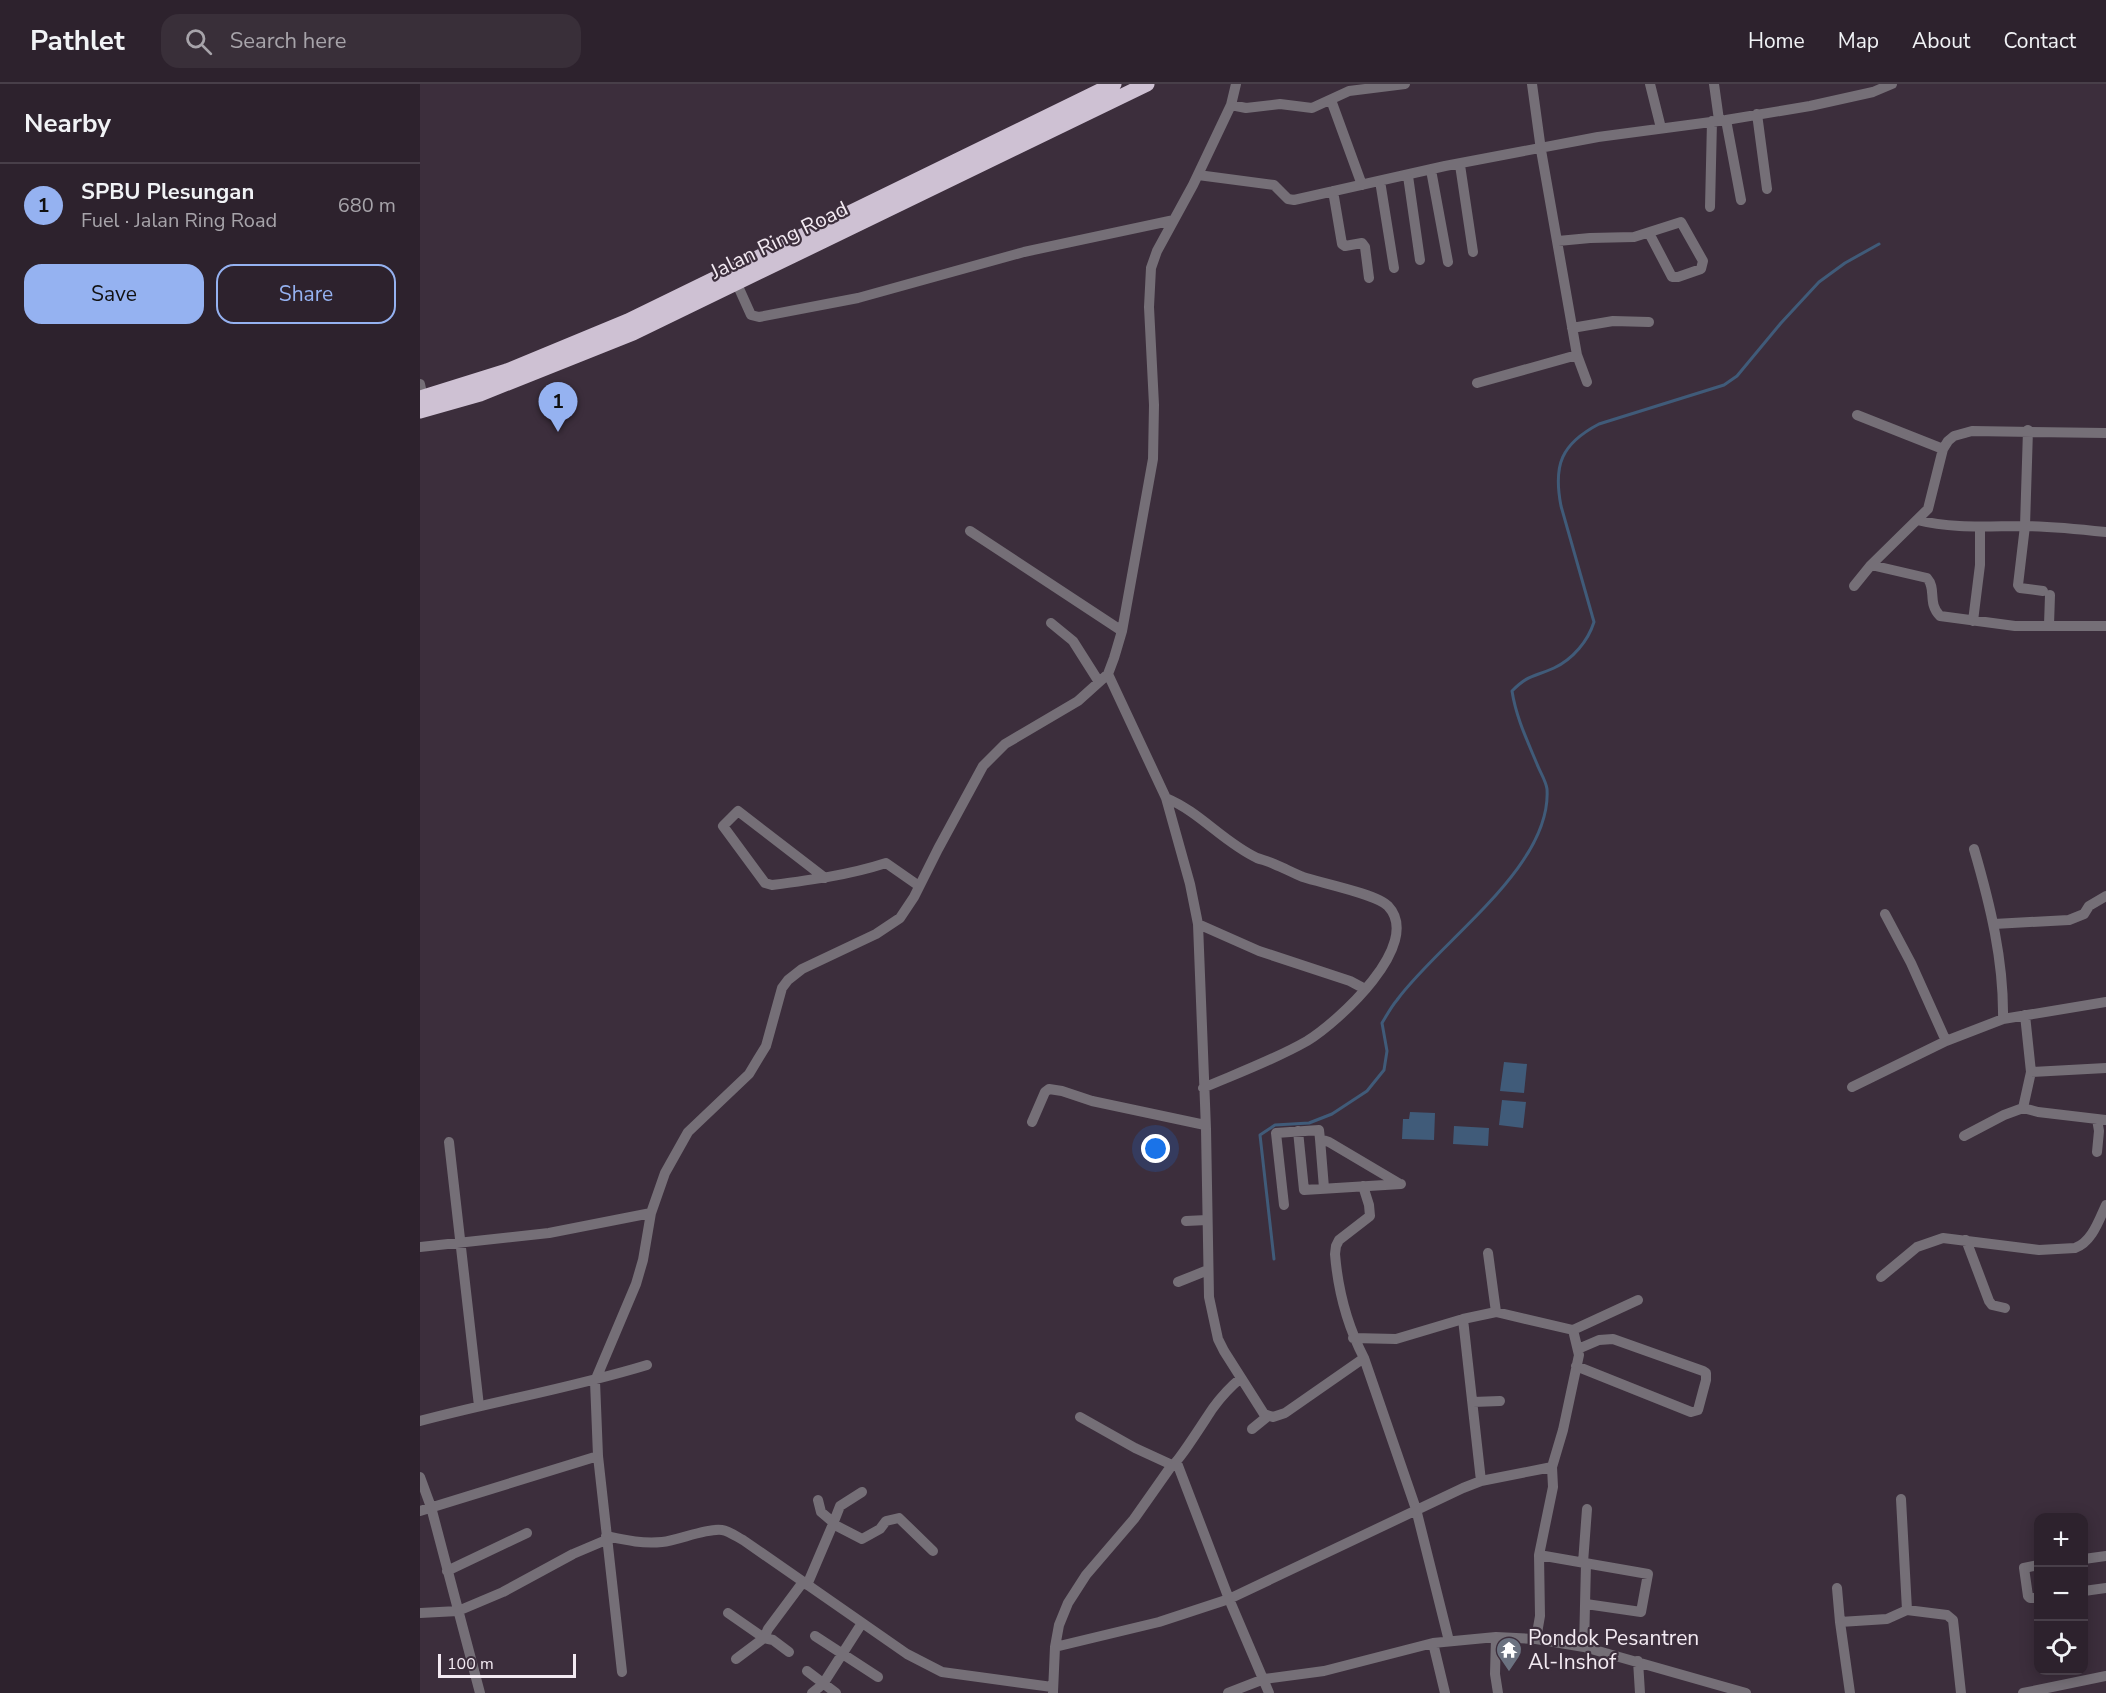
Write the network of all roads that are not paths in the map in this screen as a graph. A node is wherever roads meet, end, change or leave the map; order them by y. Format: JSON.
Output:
{"nodes":[{"id":1,"x":1114,"y":84,"type":"edge"},
{"id":2,"x":1147,"y":84,"type":"edge"},
{"id":3,"x":1236,"y":84,"type":"edge"},
{"id":4,"x":1404,"y":84,"type":"edge"},
{"id":5,"x":1532,"y":84,"type":"edge"},
{"id":6,"x":1650,"y":84,"type":"edge"},
{"id":7,"x":1714,"y":84,"type":"edge"},
{"id":8,"x":1892,"y":84,"type":"edge"},
{"id":9,"x":1331,"y":100,"type":"junction"},
{"id":10,"x":1231,"y":105,"type":"junction"},
{"id":11,"x":1757,"y":114,"type":"junction"},
{"id":12,"x":1719,"y":120,"type":"junction"},
{"id":13,"x":1661,"y":128,"type":"junction"},
{"id":14,"x":1541,"y":150,"type":"junction"},
{"id":15,"x":1460,"y":165,"type":"junction"},
{"id":16,"x":1431,"y":170,"type":"junction"},
{"id":17,"x":1198,"y":175,"type":"junction"},
{"id":18,"x":1408,"y":176,"type":"junction"},
{"id":19,"x":1380,"y":181,"type":"junction"},
{"id":20,"x":1362,"y":185,"type":"junction"},
{"id":21,"x":1767,"y":189,"type":"dead end"},
{"id":22,"x":1333,"y":191,"type":"junction"},
{"id":23,"x":1741,"y":200,"type":"dead end"},
{"id":24,"x":1710,"y":207,"type":"dead end"},
{"id":25,"x":1174,"y":220,"type":"junction"},
{"id":26,"x":1649,"y":233,"type":"junction"},
{"id":27,"x":1558,"y":241,"type":"junction"},
{"id":28,"x":1473,"y":252,"type":"dead end"},
{"id":29,"x":1420,"y":260,"type":"dead end"},
{"id":30,"x":1448,"y":262,"type":"dead end"},
{"id":31,"x":1394,"y":268,"type":"dead end"},
{"id":32,"x":1369,"y":278,"type":"dead end"},
{"id":33,"x":737,"y":284,"type":"junction"},
{"id":34,"x":659,"y":314,"type":"junction"},
{"id":35,"x":1649,"y":322,"type":"dead end"},
{"id":36,"x":1572,"y":328,"type":"junction"},
{"id":37,"x":1577,"y":356,"type":"junction"},
{"id":38,"x":1587,"y":382,"type":"dead end"},
{"id":39,"x":1477,"y":383,"type":"dead end"},
{"id":40,"x":421,"y":398,"type":"edge"},
{"id":41,"x":1857,"y":415,"type":"dead end"},
{"id":42,"x":2028,"y":430,"type":"junction"},
{"id":43,"x":2106,"y":433,"type":"edge"},
{"id":44,"x":1943,"y":449,"type":"junction"},
{"id":45,"x":1917,"y":520,"type":"junction"},
{"id":46,"x":2025,"y":526,"type":"junction"},
{"id":47,"x":1980,"y":527,"type":"junction"},
{"id":48,"x":970,"y":531,"type":"dead end"},
{"id":49,"x":2106,"y":532,"type":"edge"},
{"id":50,"x":1871,"y":565,"type":"junction"},
{"id":51,"x":1854,"y":586,"type":"dead end"},
{"id":52,"x":1973,"y":621,"type":"junction"},
{"id":53,"x":1051,"y":623,"type":"dead end"},
{"id":54,"x":2049,"y":625,"type":"junction"},
{"id":55,"x":2106,"y":626,"type":"edge"},
{"id":56,"x":1122,"y":631,"type":"junction"},
{"id":57,"x":1104,"y":678,"type":"junction"},
{"id":58,"x":1166,"y":798,"type":"junction"},
{"id":59,"x":1974,"y":849,"type":"dead end"},
{"id":60,"x":825,"y":878,"type":"junction"},
{"id":61,"x":919,"y":886,"type":"junction"},
{"id":62,"x":2106,"y":896,"type":"edge"},
{"id":63,"x":1886,"y":914,"type":"dead end"},
{"id":64,"x":1198,"y":924,"type":"junction"},
{"id":65,"x":1994,"y":924,"type":"junction"},
{"id":66,"x":1365,"y":989,"type":"junction"},
{"id":67,"x":2106,"y":1002,"type":"edge"},
{"id":68,"x":2025,"y":1016,"type":"junction"},
{"id":69,"x":2003,"y":1020,"type":"junction"},
{"id":70,"x":1946,"y":1041,"type":"junction"},
{"id":71,"x":2106,"y":1068,"type":"edge"},
{"id":72,"x":2031,"y":1072,"type":"junction"},
{"id":73,"x":1852,"y":1087,"type":"dead end"},
{"id":74,"x":1203,"y":1088,"type":"junction"},
{"id":75,"x":2023,"y":1108,"type":"junction"},
{"id":76,"x":2102,"y":1120,"type":"edge"},
{"id":77,"x":1032,"y":1122,"type":"dead end"},
{"id":78,"x":1205,"y":1127,"type":"junction"},
{"id":79,"x":1298,"y":1131,"type":"junction"},
{"id":80,"x":1964,"y":1136,"type":"dead end"},
{"id":81,"x":1320,"y":1139,"type":"junction"},
{"id":82,"x":448,"y":1142,"type":"dead end"},
{"id":83,"x":2097,"y":1152,"type":"dead end"},
{"id":84,"x":1364,"y":1186,"type":"junction"},
{"id":85,"x":1324,"y":1188,"type":"junction"},
{"id":86,"x":1284,"y":1205,"type":"dead end"},
{"id":87,"x":2106,"y":1205,"type":"edge"},
{"id":88,"x":651,"y":1213,"type":"junction"},
{"id":89,"x":1207,"y":1220,"type":"junction"},
{"id":90,"x":1186,"y":1221,"type":"dead end"},
{"id":91,"x":2102,"y":1224,"type":"edge"},
{"id":92,"x":1965,"y":1240,"type":"junction"},
{"id":93,"x":460,"y":1243,"type":"junction"},
{"id":94,"x":420,"y":1247,"type":"edge"},
{"id":95,"x":1488,"y":1253,"type":"dead end"},
{"id":96,"x":1208,"y":1270,"type":"junction"},
{"id":97,"x":1881,"y":1277,"type":"dead end"},
{"id":98,"x":1178,"y":1282,"type":"dead end"},
{"id":99,"x":1638,"y":1300,"type":"dead end"},
{"id":100,"x":2004,"y":1308,"type":"dead end"},
{"id":101,"x":1496,"y":1312,"type":"junction"},
{"id":102,"x":1463,"y":1319,"type":"junction"},
{"id":103,"x":1573,"y":1330,"type":"junction"},
{"id":104,"x":1353,"y":1338,"type":"junction"},
{"id":105,"x":1578,"y":1349,"type":"junction"},
{"id":106,"x":1364,"y":1358,"type":"junction"},
{"id":107,"x":646,"y":1365,"type":"dead end"},
{"id":108,"x":1576,"y":1366,"type":"junction"},
{"id":109,"x":1241,"y":1377,"type":"junction"},
{"id":110,"x":595,"y":1381,"type":"junction"},
{"id":111,"x":1500,"y":1401,"type":"dead end"},
{"id":112,"x":1473,"y":1402,"type":"junction"},
{"id":113,"x":479,"y":1406,"type":"junction"},
{"id":114,"x":1268,"y":1416,"type":"junction"},
{"id":115,"x":1080,"y":1417,"type":"dead end"},
{"id":116,"x":420,"y":1421,"type":"edge"},
{"id":117,"x":1252,"y":1429,"type":"dead end"},
{"id":118,"x":598,"y":1456,"type":"junction"},
{"id":119,"x":1174,"y":1464,"type":"junction"},
{"id":120,"x":1552,"y":1467,"type":"junction"},
{"id":121,"x":420,"y":1477,"type":"edge"},
{"id":122,"x":1481,"y":1481,"type":"junction"},
{"id":123,"x":862,"y":1492,"type":"dead end"},
{"id":124,"x":1901,"y":1499,"type":"dead end"},
{"id":125,"x":818,"y":1500,"type":"dead end"},
{"id":126,"x":431,"y":1507,"type":"junction"},
{"id":127,"x":1416,"y":1509,"type":"junction"},
{"id":128,"x":1587,"y":1509,"type":"dead end"},
{"id":129,"x":420,"y":1512,"type":"edge"},
{"id":130,"x":833,"y":1523,"type":"junction"},
{"id":131,"x":527,"y":1533,"type":"dead end"},
{"id":132,"x":606,"y":1538,"type":"junction"},
{"id":133,"x":933,"y":1551,"type":"dead end"},
{"id":134,"x":1539,"y":1555,"type":"junction"},
{"id":135,"x":2106,"y":1556,"type":"edge"},
{"id":136,"x":2088,"y":1558,"type":"edge"},
{"id":137,"x":1584,"y":1563,"type":"junction"},
{"id":138,"x":2034,"y":1566,"type":"edge"},
{"id":139,"x":447,"y":1571,"type":"junction"},
{"id":140,"x":805,"y":1584,"type":"junction"},
{"id":141,"x":1838,"y":1588,"type":"dead end"},
{"id":142,"x":2106,"y":1588,"type":"edge"},
{"id":143,"x":2088,"y":1590,"type":"edge"},
{"id":144,"x":1229,"y":1599,"type":"junction"},
{"id":145,"x":2034,"y":1599,"type":"edge"},
{"id":146,"x":1586,"y":1604,"type":"junction"},
{"id":147,"x":1907,"y":1610,"type":"junction"},
{"id":148,"x":458,"y":1611,"type":"junction"},
{"id":149,"x":420,"y":1613,"type":"edge"},
{"id":150,"x":728,"y":1613,"type":"dead end"},
{"id":151,"x":1840,"y":1622,"type":"junction"},
{"id":152,"x":862,"y":1623,"type":"junction"},
{"id":153,"x":815,"y":1636,"type":"dead end"},
{"id":154,"x":1496,"y":1637,"type":"junction"},
{"id":155,"x":765,"y":1638,"type":"junction"},
{"id":156,"x":1536,"y":1639,"type":"junction"},
{"id":157,"x":1449,"y":1641,"type":"junction"},
{"id":158,"x":1433,"y":1642,"type":"junction"},
{"id":159,"x":1055,"y":1647,"type":"junction"},
{"id":160,"x":1584,"y":1647,"type":"junction"},
{"id":161,"x":789,"y":1652,"type":"dead end"},
{"id":162,"x":843,"y":1654,"type":"junction"},
{"id":163,"x":736,"y":1659,"type":"dead end"},
{"id":164,"x":1638,"y":1661,"type":"junction"},
{"id":165,"x":807,"y":1671,"type":"dead end"},
{"id":166,"x":622,"y":1672,"type":"dead end"},
{"id":167,"x":2106,"y":1676,"type":"edge"},
{"id":168,"x":878,"y":1677,"type":"dead end"},
{"id":169,"x":1264,"y":1680,"type":"junction"},
{"id":170,"x":823,"y":1683,"type":"junction"},
{"id":171,"x":1052,"y":1690,"type":"edge"},
{"id":172,"x":480,"y":1693,"type":"edge"},
{"id":173,"x":812,"y":1693,"type":"edge"},
{"id":174,"x":837,"y":1693,"type":"edge"},
{"id":175,"x":1228,"y":1693,"type":"edge"},
{"id":176,"x":1269,"y":1693,"type":"edge"},
{"id":177,"x":1444,"y":1693,"type":"edge"},
{"id":178,"x":1498,"y":1693,"type":"edge"},
{"id":179,"x":1640,"y":1693,"type":"edge"},
{"id":180,"x":1746,"y":1693,"type":"edge"},
{"id":181,"x":1850,"y":1693,"type":"edge"},
{"id":182,"x":1961,"y":1693,"type":"edge"},
{"id":183,"x":2022,"y":1693,"type":"edge"}],
"edges":[{"from":1,"to":34,"type":"highway","name":"Jalan Ring Road"},
{"from":2,"to":33,"type":"highway","name":"Jalan Ring Road"},
{"from":3,"to":10,"type":"street"},
{"from":4,"to":9,"type":"street"},
{"from":5,"to":14,"type":"street"},
{"from":6,"to":13,"type":"street"},
{"from":7,"to":12,"type":"street"},
{"from":8,"to":11,"type":"street"},
{"from":9,"to":10,"type":"street"},
{"from":9,"to":20,"type":"street"},
{"from":10,"to":17,"type":"street"},
{"from":11,"to":12,"type":"street"},
{"from":11,"to":21,"type":"street"},
{"from":12,"to":13,"type":"street"},
{"from":12,"to":23,"type":"street"},
{"from":12,"to":24,"type":"street"},
{"from":13,"to":14,"type":"street"},
{"from":14,"to":15,"type":"street"},
{"from":14,"to":27,"type":"street"},
{"from":15,"to":16,"type":"street"},
{"from":15,"to":28,"type":"street"},
{"from":16,"to":18,"type":"street"},
{"from":16,"to":30,"type":"street"},
{"from":17,"to":22,"type":"street"},
{"from":17,"to":25,"type":"street"},
{"from":18,"to":19,"type":"street"},
{"from":18,"to":29,"type":"street"},
{"from":19,"to":20,"type":"street"},
{"from":19,"to":31,"type":"street"},
{"from":20,"to":22,"type":"street"},
{"from":22,"to":32,"type":"street"},
{"from":25,"to":33,"type":"street"},
{"from":25,"to":56,"type":"street"},
{"from":26,"to":26,"type":"street"},
{"from":26,"to":27,"type":"street"},
{"from":27,"to":36,"type":"street"},
{"from":33,"to":34,"type":"highway","name":"Jalan Ring Road"},
{"from":34,"to":40,"type":"highway","name":"Jalan Ring Road"},
{"from":35,"to":36,"type":"street"},
{"from":36,"to":37,"type":"street"},
{"from":37,"to":38,"type":"street"},
{"from":37,"to":39,"type":"street"},
{"from":41,"to":44,"type":"street"},
{"from":42,"to":43,"type":"street"},
{"from":42,"to":44,"type":"street"},
{"from":42,"to":46,"type":"street"},
{"from":44,"to":45,"type":"street"},
{"from":45,"to":47,"type":"street"},
{"from":45,"to":50,"type":"street"},
{"from":46,"to":47,"type":"street"},
{"from":46,"to":49,"type":"street"},
{"from":46,"to":54,"type":"street"},
{"from":47,"to":52,"type":"street"},
{"from":48,"to":56,"type":"street"},
{"from":50,"to":51,"type":"street"},
{"from":50,"to":52,"type":"street"},
{"from":52,"to":54,"type":"street"},
{"from":53,"to":57,"type":"street"},
{"from":54,"to":55,"type":"street"},
{"from":56,"to":57,"type":"street"},
{"from":57,"to":58,"type":"street"},
{"from":57,"to":61,"type":"street"},
{"from":58,"to":64,"type":"street"},
{"from":58,"to":66,"type":"street"},
{"from":59,"to":65,"type":"street"},
{"from":60,"to":60,"type":"street"},
{"from":60,"to":61,"type":"street"},
{"from":61,"to":88,"type":"street"},
{"from":62,"to":65,"type":"street"},
{"from":63,"to":70,"type":"street"},
{"from":64,"to":66,"type":"street"},
{"from":64,"to":74,"type":"street"},
{"from":65,"to":69,"type":"street"},
{"from":66,"to":74,"type":"street"},
{"from":67,"to":68,"type":"street"},
{"from":68,"to":69,"type":"street"},
{"from":68,"to":72,"type":"street"},
{"from":69,"to":70,"type":"street"},
{"from":70,"to":73,"type":"street"},
{"from":71,"to":72,"type":"street"},
{"from":72,"to":75,"type":"street"},
{"from":74,"to":78,"type":"street"},
{"from":75,"to":76,"type":"street"},
{"from":75,"to":80,"type":"street"},
{"from":76,"to":83,"type":"street"},
{"from":77,"to":78,"type":"street"},
{"from":78,"to":89,"type":"street"},
{"from":79,"to":81,"type":"street"},
{"from":79,"to":85,"type":"street"},
{"from":79,"to":86,"type":"street"},
{"from":81,"to":84,"type":"street"},
{"from":81,"to":85,"type":"street"},
{"from":82,"to":93,"type":"street"},
{"from":84,"to":85,"type":"street"},
{"from":84,"to":104,"type":"street"},
{"from":87,"to":91,"type":"street"},
{"from":88,"to":93,"type":"street"},
{"from":88,"to":110,"type":"street"},
{"from":89,"to":90,"type":"street"},
{"from":89,"to":96,"type":"street"},
{"from":91,"to":92,"type":"street"},
{"from":92,"to":97,"type":"street"},
{"from":92,"to":100,"type":"street"},
{"from":93,"to":94,"type":"street"},
{"from":93,"to":113,"type":"street"},
{"from":95,"to":101,"type":"street"},
{"from":96,"to":98,"type":"street"},
{"from":96,"to":109,"type":"street"},
{"from":99,"to":103,"type":"street"},
{"from":101,"to":102,"type":"street"},
{"from":101,"to":103,"type":"street"},
{"from":102,"to":104,"type":"street"},
{"from":102,"to":112,"type":"street"},
{"from":103,"to":105,"type":"street"},
{"from":104,"to":106,"type":"street"},
{"from":105,"to":108,"type":"street"},
{"from":105,"to":108,"type":"street"},
{"from":106,"to":114,"type":"street"},
{"from":106,"to":127,"type":"street"},
{"from":107,"to":110,"type":"street"},
{"from":108,"to":120,"type":"street"},
{"from":109,"to":114,"type":"street"},
{"from":109,"to":119,"type":"street"},
{"from":110,"to":113,"type":"street"},
{"from":110,"to":118,"type":"street"},
{"from":111,"to":112,"type":"street"},
{"from":112,"to":122,"type":"street"},
{"from":113,"to":116,"type":"street"},
{"from":114,"to":117,"type":"street"},
{"from":115,"to":119,"type":"street"},
{"from":118,"to":126,"type":"street"},
{"from":118,"to":132,"type":"street"},
{"from":119,"to":144,"type":"street"},
{"from":119,"to":159,"type":"street"},
{"from":120,"to":122,"type":"street"},
{"from":120,"to":134,"type":"street"},
{"from":121,"to":126,"type":"street"},
{"from":122,"to":127,"type":"street"},
{"from":123,"to":130,"type":"street"},
{"from":124,"to":147,"type":"street"},
{"from":125,"to":130,"type":"street"},
{"from":126,"to":129,"type":"street"},
{"from":126,"to":139,"type":"street"},
{"from":127,"to":144,"type":"street"},
{"from":127,"to":157,"type":"street"},
{"from":128,"to":137,"type":"street"},
{"from":130,"to":133,"type":"street"},
{"from":130,"to":140,"type":"street"},
{"from":131,"to":139,"type":"street"},
{"from":132,"to":140,"type":"street"},
{"from":132,"to":148,"type":"street"},
{"from":132,"to":166,"type":"street"},
{"from":134,"to":137,"type":"street"},
{"from":134,"to":156,"type":"street"},
{"from":135,"to":136,"type":"street"},
{"from":137,"to":146,"type":"street"},
{"from":137,"to":146,"type":"street"},
{"from":138,"to":145,"type":"street"},
{"from":139,"to":148,"type":"street"},
{"from":140,"to":152,"type":"street"},
{"from":140,"to":155,"type":"street"},
{"from":141,"to":151,"type":"street"},
{"from":142,"to":143,"type":"street"},
{"from":144,"to":159,"type":"street"},
{"from":144,"to":169,"type":"street"},
{"from":146,"to":160,"type":"street"},
{"from":147,"to":151,"type":"street"},
{"from":147,"to":182,"type":"street"},
{"from":148,"to":149,"type":"street"},
{"from":148,"to":172,"type":"street"},
{"from":150,"to":155,"type":"street"},
{"from":151,"to":181,"type":"street"},
{"from":152,"to":162,"type":"street"},
{"from":152,"to":171,"type":"street"},
{"from":153,"to":162,"type":"street"},
{"from":154,"to":156,"type":"street"},
{"from":154,"to":157,"type":"street"},
{"from":154,"to":178,"type":"street"},
{"from":155,"to":161,"type":"street"},
{"from":155,"to":163,"type":"street"},
{"from":156,"to":160,"type":"street"},
{"from":157,"to":158,"type":"street"},
{"from":158,"to":169,"type":"street"},
{"from":158,"to":177,"type":"street"},
{"from":159,"to":171,"type":"street"},
{"from":160,"to":164,"type":"street"},
{"from":162,"to":168,"type":"street"},
{"from":162,"to":170,"type":"street"},
{"from":164,"to":179,"type":"street"},
{"from":164,"to":180,"type":"street"},
{"from":165,"to":170,"type":"street"},
{"from":167,"to":183,"type":"street"},
{"from":169,"to":175,"type":"street"},
{"from":169,"to":176,"type":"street"},
{"from":170,"to":173,"type":"street"},
{"from":170,"to":174,"type":"street"}]}
